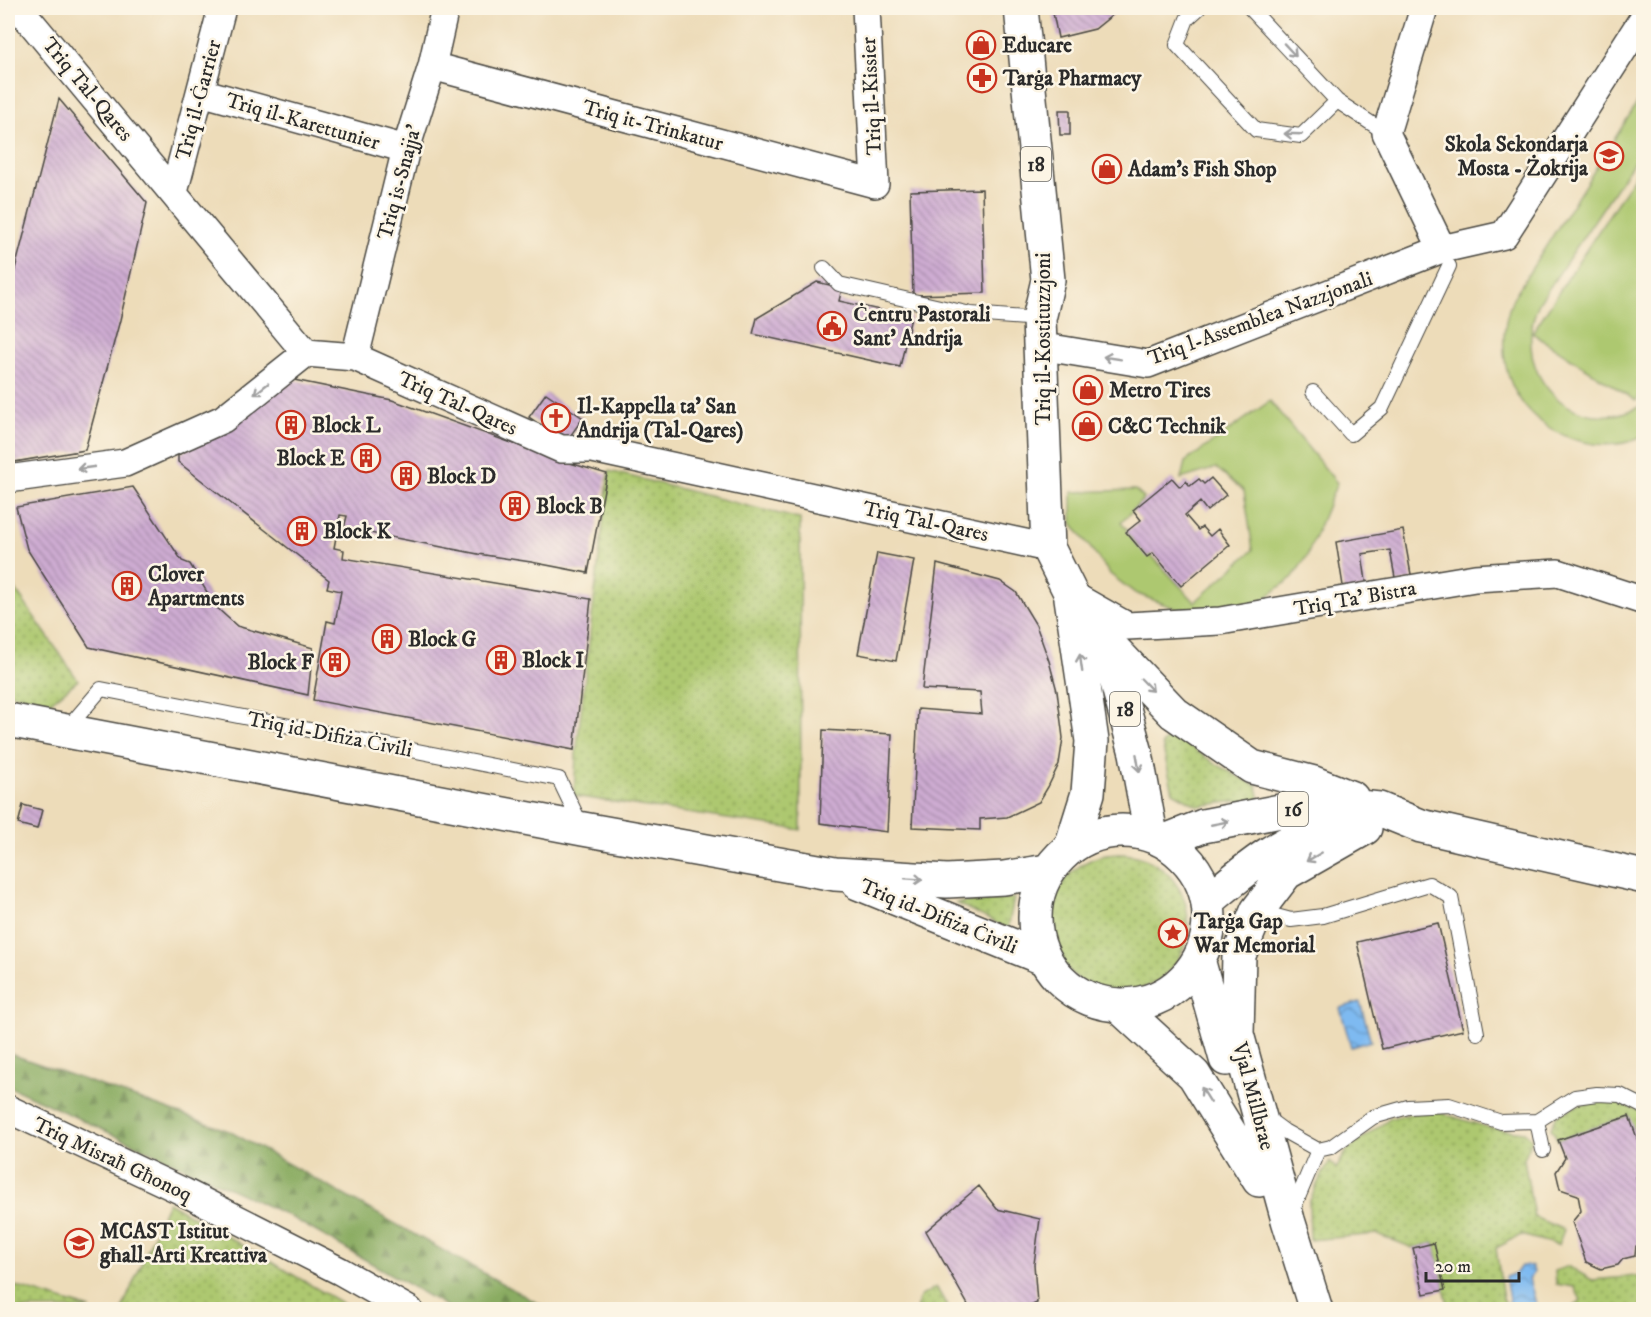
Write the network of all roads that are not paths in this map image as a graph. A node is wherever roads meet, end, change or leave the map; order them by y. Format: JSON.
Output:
{"nodes":[{"id":1,"x":19,"y":8,"type":"edge"},
{"id":2,"x":222,"y":8,"type":"edge"},
{"id":3,"x":445,"y":8,"type":"edge"},
{"id":4,"x":866,"y":8,"type":"edge"},
{"id":5,"x":1021,"y":8,"type":"edge"},
{"id":6,"x":1199,"y":8,"type":"edge"},
{"id":7,"x":1250,"y":8,"type":"edge"},
{"id":8,"x":1424,"y":8,"type":"edge"},
{"id":9,"x":1644,"y":17,"type":"edge"},
{"id":10,"x":432,"y":66,"type":"junction"},
{"id":11,"x":201,"y":92,"type":"junction"},
{"id":12,"x":1337,"y":101,"type":"junction"},
{"id":13,"x":1386,"y":133,"type":"junction"},
{"id":14,"x":406,"y":149,"type":"junction"},
{"id":15,"x":875,"y":184,"type":"joint"},
{"id":16,"x":174,"y":192,"type":"junction"},
{"id":17,"x":1446,"y":257,"type":"junction"},
{"id":18,"x":824,"y":268,"type":"dead end"},
{"id":19,"x":1039,"y":333,"type":"junction"},
{"id":20,"x":306,"y":353,"type":"junction"},
{"id":21,"x":355,"y":357,"type":"junction"},
{"id":22,"x":1313,"y":392,"type":"dead end"},
{"id":23,"x":8,"y":479,"type":"edge"},
{"id":24,"x":1048,"y":548,"type":"junction"},
{"id":25,"x":1071,"y":594,"type":"junction"},
{"id":26,"x":1644,"y":601,"type":"edge"},
{"id":27,"x":1106,"y":642,"type":"junction"},
{"id":28,"x":8,"y":720,"type":"edge"},
{"id":29,"x":65,"y":732,"type":"junction"},
{"id":30,"x":1372,"y":818,"type":"junction"},
{"id":31,"x":583,"y":829,"type":"junction"},
{"id":32,"x":1158,"y":838,"type":"junction"},
{"id":33,"x":1072,"y":844,"type":"junction"},
{"id":34,"x":1047,"y":871,"type":"junction"},
{"id":35,"x":835,"y":874,"type":"junction"},
{"id":36,"x":1644,"y":877,"type":"edge"},
{"id":37,"x":1209,"y":900,"type":"junction"},
{"id":38,"x":1257,"y":911,"type":"junction"},
{"id":39,"x":1043,"y":958,"type":"junction"},
{"id":40,"x":1199,"y":963,"type":"junction"},
{"id":41,"x":1120,"y":1007,"type":"junction"},
{"id":42,"x":1477,"y":1033,"type":"dead end"},
{"id":43,"x":1247,"y":1103,"type":"junction"},
{"id":44,"x":1644,"y":1107,"type":"edge"},
{"id":45,"x":8,"y":1109,"type":"edge"},
{"id":46,"x":1537,"y":1121,"type":"junction"},
{"id":47,"x":1543,"y":1149,"type":"dead end"},
{"id":48,"x":1318,"y":1150,"type":"junction"},
{"id":49,"x":1259,"y":1180,"type":"junction"},
{"id":50,"x":1288,"y":1220,"type":"junction"},
{"id":51,"x":410,"y":1310,"type":"edge"},
{"id":52,"x":1299,"y":1310,"type":"edge"},
{"id":53,"x":1316,"y":1310,"type":"edge"}],
"edges":[{"from":1,"to":16,"type":"street","name":"Triq Tal-Qares"},
{"from":2,"to":11,"type":"street","name":"Triq il-Ġarrier"},
{"from":3,"to":10,"type":"street","name":"Triq is-Snajja'"},
{"from":4,"to":15,"type":"street","name":"Triq il-Kissier"},
{"from":5,"to":19,"type":"main road","name":"Triq il-Kostituzzjoni","number":"18"},
{"from":12,"to":6,"type":"lane","one_way":true},
{"from":7,"to":12,"type":"lane","one_way":true},
{"from":8,"to":13,"type":"street"},
{"from":9,"to":17,"type":"street","name":"Triq l-Assemblea Nazzjonali"},
{"from":10,"to":14,"type":"street","name":"Triq is-Snajja'"},
{"from":10,"to":15,"type":"street","name":"Triq it-Trinkatur"},
{"from":11,"to":14,"type":"street","name":"Triq il-Karettunier"},
{"from":11,"to":16,"type":"street","name":"Triq il-Ġarrier"},
{"from":12,"to":13,"type":"lane"},
{"from":13,"to":17,"type":"street"},
{"from":14,"to":21,"type":"street","name":"Triq is-Snajja'"},
{"from":16,"to":20,"type":"street","name":"Triq Tal-Qares"},
{"from":17,"to":19,"type":"street","name":"Triq l-Assemblea Nazzjonali","one_way":true},
{"from":17,"to":22,"type":"lane"},
{"from":18,"to":19,"type":"lane"},
{"from":19,"to":24,"type":"main road","name":"Triq il-Kostituzzjoni","number":"18"},
{"from":20,"to":21,"type":"street","name":"Triq Tal-Qares"},
{"from":20,"to":23,"type":"street","one_way":true},
{"from":21,"to":24,"type":"street","name":"Triq Tal-Qares"},
{"from":24,"to":25,"type":"main road","name":"Triq il-Kostituzzjoni","number":"18"},
{"from":25,"to":26,"type":"street","name":"Triq Ta' Bistra"},
{"from":25,"to":27,"type":"main road","name":"Triq il-Kostituzzjoni","number":"18"},
{"from":33,"to":25,"type":"main road","name":"Triq il-Kostituzzjoni","number":"18","one_way":true},
{"from":27,"to":30,"type":"main road","one_way":true},
{"from":27,"to":32,"type":"main road","name":"Triq il-Kostituzzjoni","number":"18","one_way":true},
{"from":28,"to":29,"type":"main road","name":"Triq id-Difiża Ċivili"},
{"from":29,"to":31,"type":"main road","name":"Triq id-Difiża Ċivili"},
{"from":29,"to":31,"type":"lane","name":"Triq id-Difiża Ċivili"},
{"from":32,"to":30,"type":"main road","number":"16","one_way":true},
{"from":30,"to":36,"type":"main road","number":"16"},
{"from":30,"to":37,"type":"main road","number":"16"},
{"from":30,"to":38,"type":"main road","name":"Vjal Millbrae","one_way":true},
{"from":31,"to":35,"type":"main road","name":"Triq id-Difiża Ċivili"},
{"from":32,"to":33,"type":"main road","number":"16"},
{"from":32,"to":37,"type":"main road","number":"16"},
{"from":33,"to":34,"type":"main road","number":"16"},
{"from":35,"to":34,"type":"main road","name":"Triq id-Difiża Ċivili","one_way":true},
{"from":34,"to":39,"type":"main road","number":"16"},
{"from":35,"to":39,"type":"main road","name":"Triq id-Difiża Ċivili"},
{"from":37,"to":40,"type":"main road","number":"16"},
{"from":38,"to":42,"type":"lane"},
{"from":38,"to":43,"type":"main road","name":"Vjal Millbrae"},
{"from":39,"to":41,"type":"main road","number":"16"},
{"from":40,"to":41,"type":"main road","number":"16"},
{"from":40,"to":43,"type":"main road","name":"Vjal Millbrae"},
{"from":49,"to":41,"type":"main road","name":"Vjal Millbrae","one_way":true},
{"from":43,"to":48,"type":"lane"},
{"from":43,"to":49,"type":"main road","name":"Vjal Millbrae"},
{"from":43,"to":50,"type":"main road","name":"Vjal Millbrae"},
{"from":44,"to":46,"type":"lane"},
{"from":45,"to":51,"type":"street","name":"Triq Misraħ Għonoq"},
{"from":46,"to":47,"type":"lane"},
{"from":46,"to":48,"type":"lane"},
{"from":48,"to":50,"type":"lane"},
{"from":49,"to":52,"type":"main road","name":"Vjal Millbrae"},
{"from":50,"to":53,"type":"main road","name":"Vjal Millbrae"}]}
